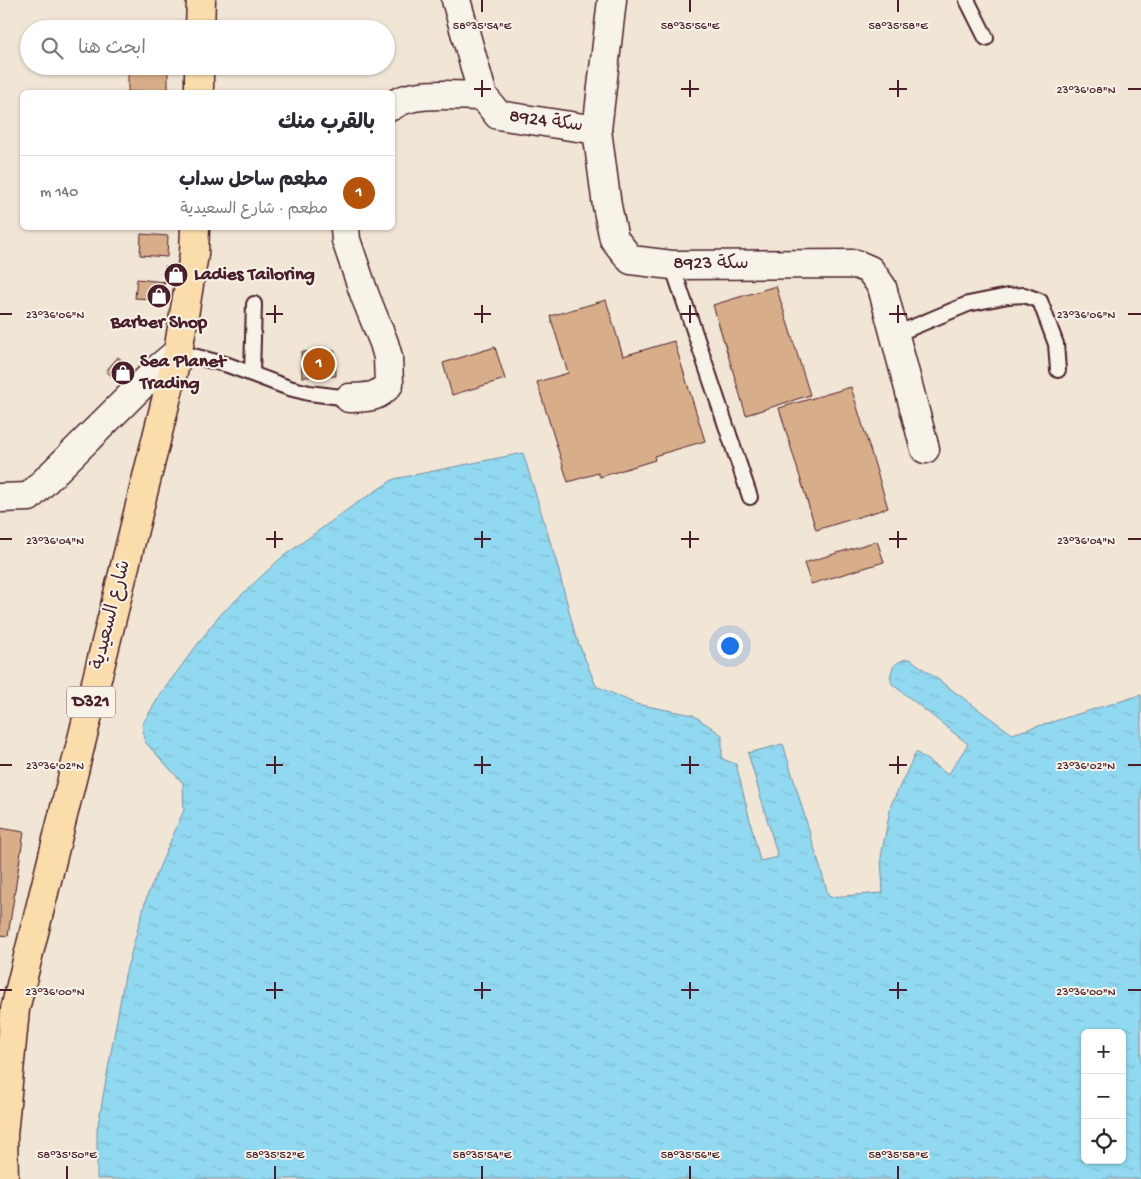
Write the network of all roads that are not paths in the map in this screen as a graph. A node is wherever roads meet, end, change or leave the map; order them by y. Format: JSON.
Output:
{"nodes":[{"id":1,"x":201,"y":0,"type":"edge"},
{"id":2,"x":456,"y":0,"type":"edge"},
{"id":3,"x":612,"y":0,"type":"edge"},
{"id":4,"x":967,"y":0,"type":"edge"},
{"id":5,"x":200,"y":20,"type":"edge"},
{"id":6,"x":986,"y":38,"type":"dead end"},
{"id":7,"x":199,"y":75,"type":"edge"},
{"id":8,"x":198,"y":90,"type":"edge"},
{"id":9,"x":483,"y":96,"type":"junction"},
{"id":10,"x":395,"y":104,"type":"edge"},
{"id":11,"x":597,"y":130,"type":"junction"},
{"id":12,"x":195,"y":230,"type":"edge"},
{"id":13,"x":346,"y":230,"type":"edge"},
{"id":14,"x":672,"y":265,"type":"junction"},
{"id":15,"x":254,"y":304,"type":"dead end"},
{"id":16,"x":894,"y":335,"type":"junction"},
{"id":17,"x":178,"y":352,"type":"junction"},
{"id":18,"x":1058,"y":370,"type":"dead end"},
{"id":19,"x":252,"y":373,"type":"junction"},
{"id":20,"x":349,"y":398,"type":"joint"},
{"id":21,"x":925,"y":450,"type":"dead end"},
{"id":22,"x":750,"y":497,"type":"dead end"},
{"id":23,"x":0,"y":498,"type":"edge"},
{"id":24,"x":4,"y":1073,"type":"edge"},
{"id":25,"x":4,"y":1179,"type":"edge"}],
"edges":[{"from":1,"to":5,"type":"main road"},
{"from":2,"to":9,"type":"street","name":"سكة 8924"},
{"from":3,"to":11,"type":"street","name":"سكة 8923"},
{"from":4,"to":6,"type":"lane"},
{"from":7,"to":8,"type":"main road"},
{"from":9,"to":10,"type":"street"},
{"from":9,"to":11,"type":"street","name":"سكة 8924"},
{"from":11,"to":14,"type":"street","name":"سكة 8923"},
{"from":12,"to":17,"type":"main road","name":"شارع السعيدية","number":"D321"},
{"from":13,"to":20,"type":"street"},
{"from":14,"to":16,"type":"street","name":"سكة 8923"},
{"from":14,"to":22,"type":"lane"},
{"from":15,"to":19,"type":"lane"},
{"from":16,"to":18,"type":"lane"},
{"from":16,"to":21,"type":"street","name":"سكة 8923"},
{"from":17,"to":19,"type":"lane"},
{"from":17,"to":23,"type":"street"},
{"from":17,"to":24,"type":"main road","name":"شارع السعيدية","number":"D321"},
{"from":19,"to":20,"type":"lane"},
{"from":24,"to":25,"type":"main road","name":"شارع السعيدية","number":"D321"}]}
